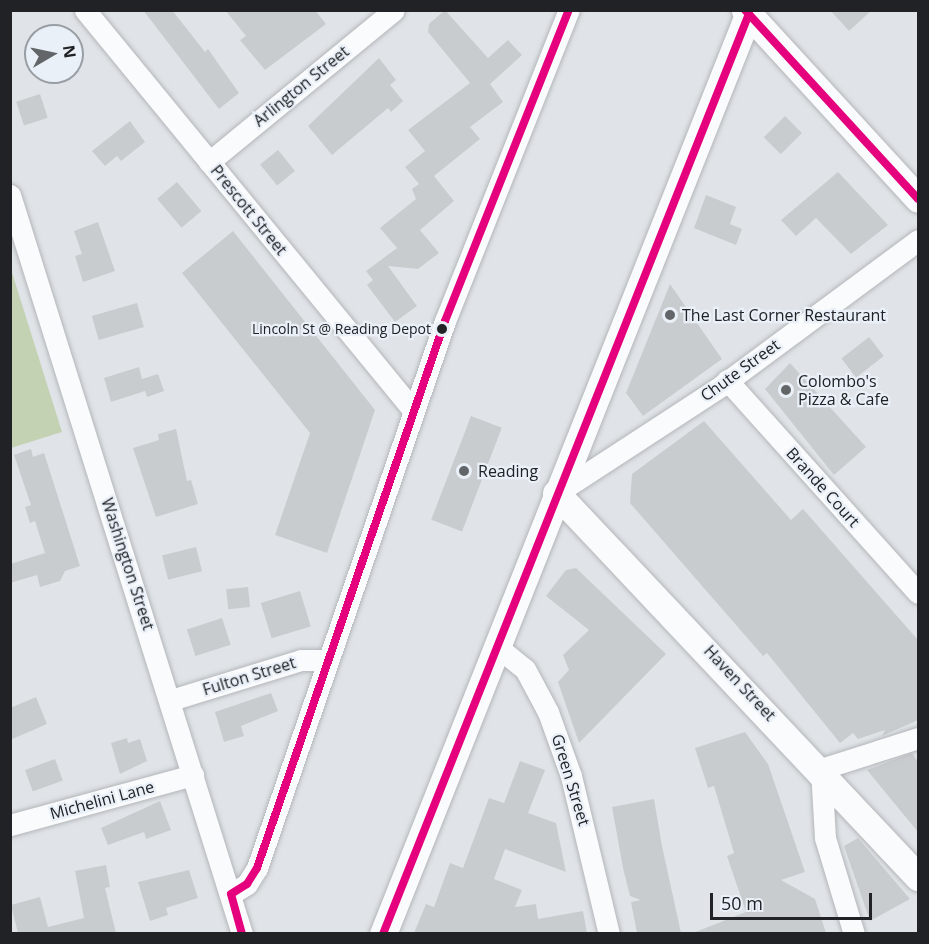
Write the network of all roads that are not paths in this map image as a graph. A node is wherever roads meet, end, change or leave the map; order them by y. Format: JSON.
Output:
{"nodes":[{"id":1,"x":85,"y":10,"type":"edge"},
{"id":2,"x":394,"y":10,"type":"edge"},
{"id":3,"x":568,"y":10,"type":"edge"},
{"id":4,"x":748,"y":12,"type":"edge"},
{"id":5,"x":209,"y":162,"type":"junction"},
{"id":6,"x":10,"y":195,"type":"edge"},
{"id":7,"x":918,"y":199,"type":"edge"},
{"id":8,"x":918,"y":240,"type":"edge"},
{"id":9,"x":727,"y":380,"type":"junction"},
{"id":10,"x":413,"y":410,"type":"junction"},
{"id":11,"x":556,"y":493,"type":"junction"},
{"id":12,"x":918,"y":593,"type":"edge"},
{"id":13,"x":495,"y":645,"type":"junction"},
{"id":14,"x":328,"y":660,"type":"junction"},
{"id":15,"x":171,"y":700,"type":"junction"},
{"id":16,"x":918,"y":738,"type":"edge"},
{"id":17,"x":821,"y":769,"type":"junction"},
{"id":18,"x":193,"y":775,"type":"junction"},
{"id":19,"x":10,"y":825,"type":"edge"},
{"id":20,"x":918,"y":877,"type":"edge"},
{"id":21,"x":231,"y":894,"type":"junction"},
{"id":22,"x":242,"y":933,"type":"edge"},
{"id":23,"x":384,"y":933,"type":"edge"},
{"id":24,"x":609,"y":933,"type":"edge"},
{"id":25,"x":854,"y":933,"type":"edge"}],
"edges":[{"from":1,"to":5,"type":"street","name":"Prescott Street"},
{"from":2,"to":5,"type":"street","name":"Arlington Street"},
{"from":3,"to":10,"type":"street"},
{"from":4,"to":7,"type":"street"},
{"from":4,"to":11,"type":"street"},
{"from":5,"to":10,"type":"street","name":"Prescott Street"},
{"from":6,"to":15,"type":"street","name":"Washington Street"},
{"from":8,"to":9,"type":"street","name":"Chute Street"},
{"from":9,"to":11,"type":"street","name":"Chute Street"},
{"from":9,"to":12,"type":"street","name":"Brande Court"},
{"from":10,"to":14,"type":"street"},
{"from":11,"to":13,"type":"street"},
{"from":11,"to":17,"type":"street","name":"Haven Street"},
{"from":13,"to":23,"type":"street"},
{"from":13,"to":24,"type":"street","name":"Green Street"},
{"from":14,"to":15,"type":"street","name":"Fulton Street"},
{"from":14,"to":21,"type":"street"},
{"from":15,"to":18,"type":"street","name":"Washington Street"},
{"from":16,"to":17,"type":"street"},
{"from":17,"to":20,"type":"street","name":"Haven Street"},
{"from":17,"to":25,"type":"street"},
{"from":18,"to":19,"type":"street","name":"Michelini Lane"},
{"from":18,"to":21,"type":"street","name":"Washington Street"},
{"from":21,"to":22,"type":"street","name":"Washington Street"}]}
